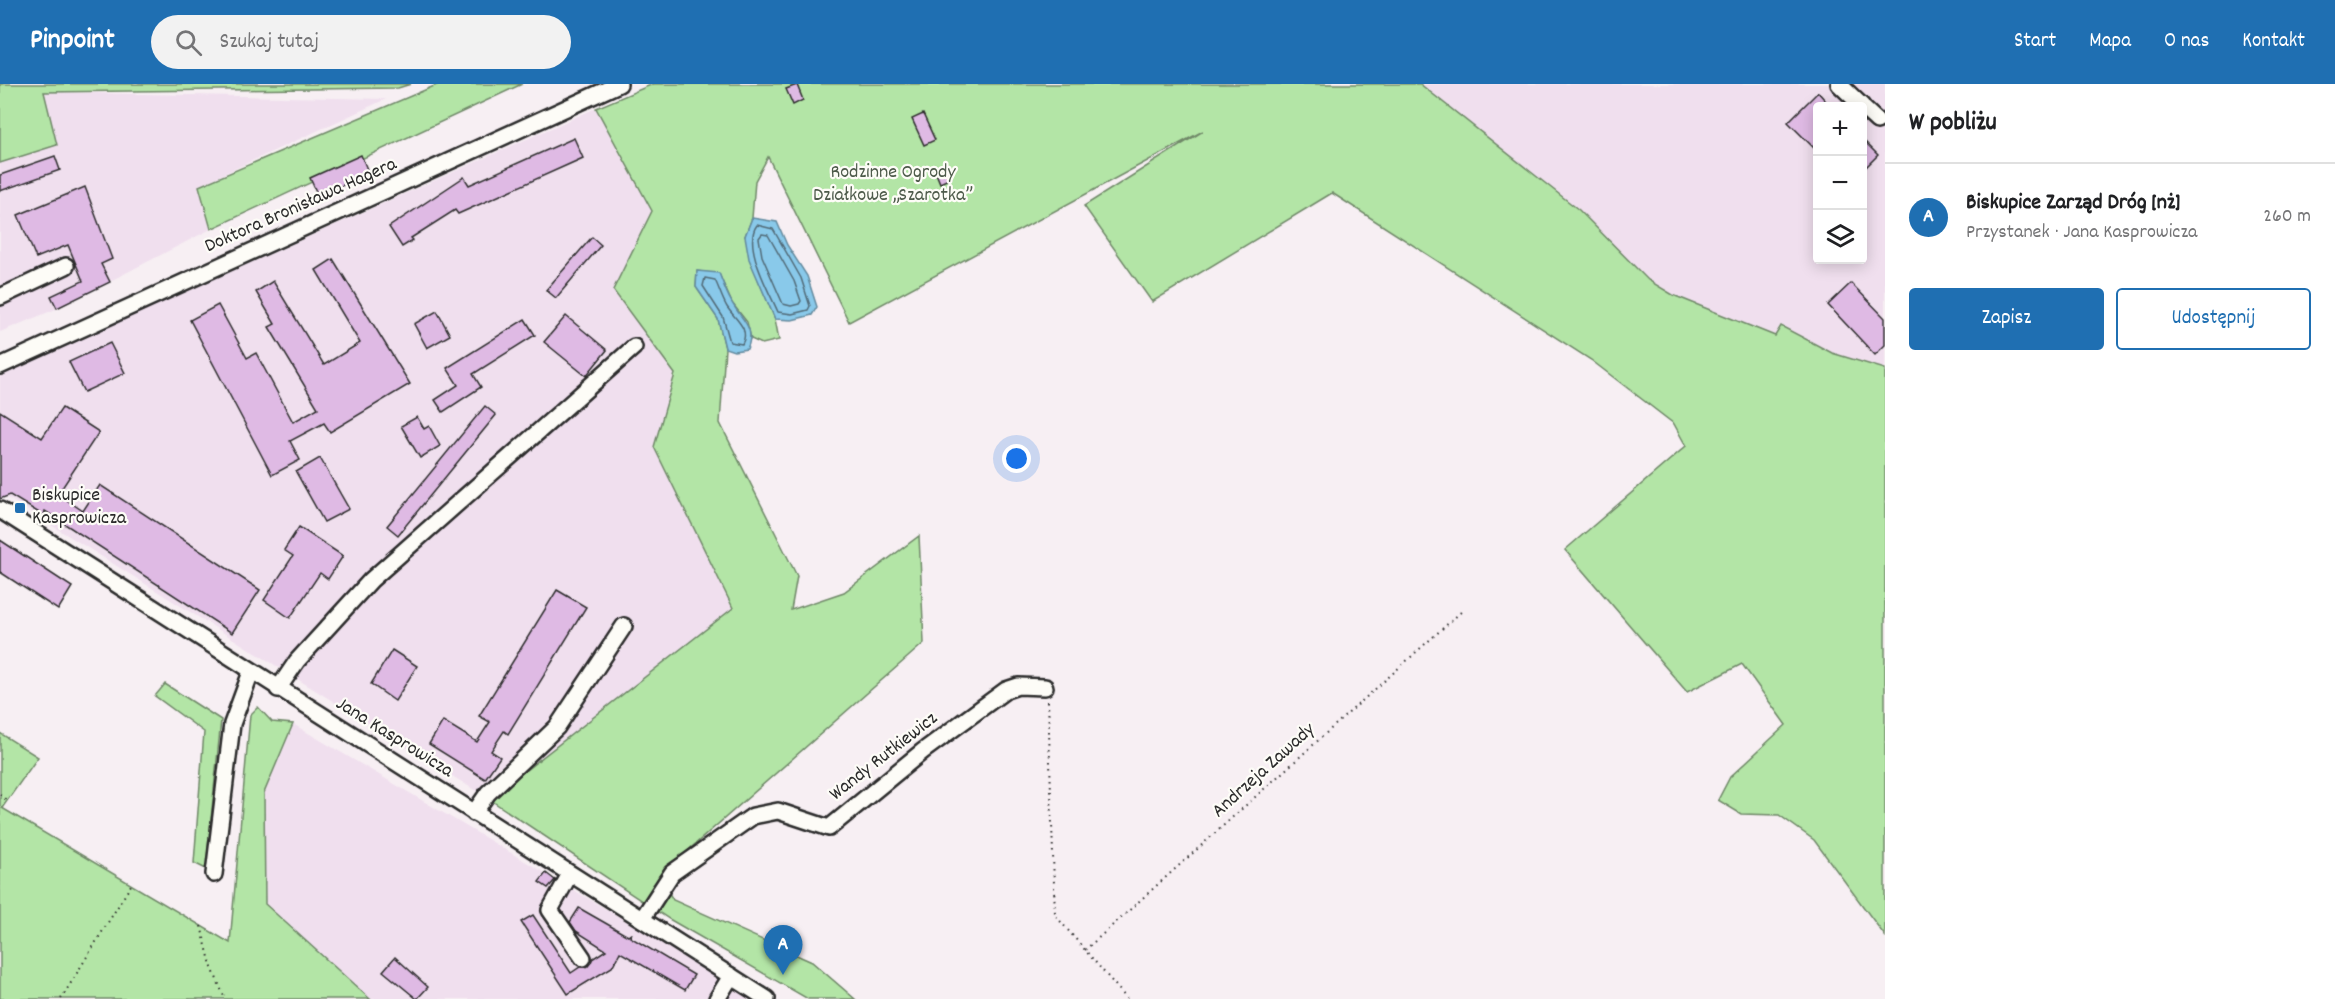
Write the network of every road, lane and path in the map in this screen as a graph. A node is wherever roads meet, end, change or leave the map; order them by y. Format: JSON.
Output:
{"nodes":[{"id":1,"x":619,"y":84,"type":"edge"},
{"id":2,"x":1839,"y":84,"type":"edge"},
{"id":3,"x":1857,"y":102,"type":"edge"},
{"id":4,"x":1867,"y":112,"type":"edge"},
{"id":5,"x":1877,"y":121,"type":"dead end"},
{"id":6,"x":66,"y":266,"type":"dead end"},
{"id":7,"x":0,"y":297,"type":"edge"},
{"id":8,"x":634,"y":347,"type":"dead end"},
{"id":9,"x":0,"y":366,"type":"edge"},
{"id":10,"x":0,"y":510,"type":"edge"},
{"id":11,"x":1462,"y":611,"type":"dead end"},
{"id":12,"x":624,"y":626,"type":"dead end"},
{"id":13,"x":251,"y":672,"type":"junction"},
{"id":14,"x":1045,"y":687,"type":"joint"},
{"id":15,"x":278,"y":689,"type":"junction"},
{"id":16,"x":0,"y":794,"type":"edge"},
{"id":17,"x":7,"y":801,"type":"dead end"},
{"id":18,"x":474,"y":813,"type":"junction"},
{"id":19,"x":214,"y":874,"type":"dead end"},
{"id":20,"x":570,"y":874,"type":"junction"},
{"id":21,"x":131,"y":885,"type":"dead end"},
{"id":22,"x":642,"y":919,"type":"junction"},
{"id":23,"x":201,"y":926,"type":"dead end"},
{"id":24,"x":1085,"y":950,"type":"junction"},
{"id":25,"x":583,"y":958,"type":"dead end"},
{"id":26,"x":731,"y":976,"type":"junction"},
{"id":27,"x":61,"y":999,"type":"edge"},
{"id":28,"x":225,"y":999,"type":"edge"},
{"id":29,"x":717,"y":999,"type":"edge"},
{"id":30,"x":767,"y":999,"type":"edge"},
{"id":31,"x":1127,"y":999,"type":"edge"}],
"edges":[{"from":1,"to":9,"type":"street","name":"Doktora Bronisława Hagera"},
{"from":2,"to":3,"type":"street"},
{"from":4,"to":5,"type":"street"},
{"from":6,"to":7,"type":"street"},
{"from":8,"to":15,"type":"street"},
{"from":10,"to":13,"type":"street","name":"Jana Kasprowicza"},
{"from":11,"to":24,"type":"path","name":"Andrzeja Zawady"},
{"from":12,"to":18,"type":"street"},
{"from":13,"to":15,"type":"street","name":"Jana Kasprowicza"},
{"from":13,"to":19,"type":"street"},
{"from":14,"to":22,"type":"street","name":"Wandy Rutkiewicz"},
{"from":14,"to":24,"type":"path"},
{"from":15,"to":18,"type":"street","name":"Jana Kasprowicza"},
{"from":16,"to":17,"type":"path"},
{"from":18,"to":20,"type":"street","name":"Jana Kasprowicza"},
{"from":20,"to":22,"type":"street","name":"Jana Kasprowicza"},
{"from":20,"to":25,"type":"street"},
{"from":21,"to":27,"type":"path"},
{"from":22,"to":26,"type":"street","name":"Jana Kasprowicza"},
{"from":23,"to":28,"type":"path"},
{"from":24,"to":31,"type":"path"},
{"from":26,"to":29,"type":"street"},
{"from":26,"to":30,"type":"street","name":"Jana Kasprowicza"}]}
